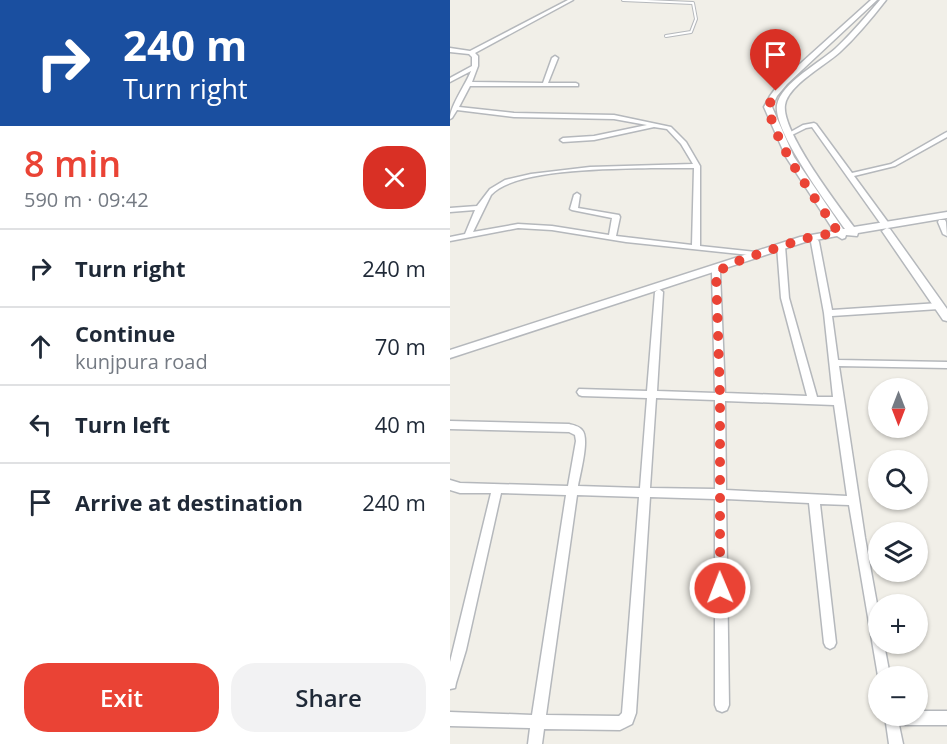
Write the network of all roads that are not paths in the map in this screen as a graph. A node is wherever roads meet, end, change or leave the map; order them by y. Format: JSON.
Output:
{"nodes":[{"id":1,"x":571,"y":0,"type":"edge"},
{"id":2,"x":623,"y":0,"type":"edge"},
{"id":3,"x":874,"y":0,"type":"edge"},
{"id":4,"x":883,"y":0,"type":"edge"},
{"id":5,"x":666,"y":36,"type":"dead end"},
{"id":6,"x":450,"y":50,"type":"edge"},
{"id":7,"x":468,"y":52,"type":"junction"},
{"id":8,"x":450,"y":57,"type":"edge"},
{"id":9,"x":555,"y":58,"type":"dead end"},
{"id":10,"x":474,"y":66,"type":"junction"},
{"id":11,"x":450,"y":80,"type":"edge"},
{"id":12,"x":467,"y":84,"type":"junction"},
{"id":13,"x":545,"y":85,"type":"junction"},
{"id":14,"x":576,"y":85,"type":"dead end"},
{"id":15,"x":454,"y":104,"type":"edge"},
{"id":16,"x":450,"y":117,"type":"edge"},
{"id":17,"x":657,"y":125,"type":"junction"},
{"id":18,"x":790,"y":134,"type":"junction"},
{"id":19,"x":947,"y":134,"type":"edge"},
{"id":20,"x":563,"y":140,"type":"dead end"},
{"id":21,"x":697,"y":166,"type":"junction"},
{"id":22,"x":850,"y":175,"type":"junction"},
{"id":23,"x":577,"y":195,"type":"dead end"},
{"id":24,"x":481,"y":208,"type":"junction"},
{"id":25,"x":450,"y":210,"type":"edge"},
{"id":26,"x":945,"y":219,"type":"edge"},
{"id":27,"x":886,"y":228,"type":"junction"},
{"id":28,"x":853,"y":233,"type":"junction"},
{"id":29,"x":840,"y":234,"type":"junction"},
{"id":30,"x":947,"y":234,"type":"edge"},
{"id":31,"x":468,"y":235,"type":"junction"},
{"id":32,"x":612,"y":238,"type":"junction"},
{"id":33,"x":450,"y":239,"type":"edge"},
{"id":34,"x":796,"y":242,"type":"junction"},
{"id":35,"x":814,"y":242,"type":"junction"},
{"id":36,"x":781,"y":246,"type":"junction"},
{"id":37,"x":696,"y":247,"type":"junction"},
{"id":38,"x":756,"y":254,"type":"junction"},
{"id":39,"x":741,"y":260,"type":"junction"},
{"id":40,"x":716,"y":272,"type":"junction"},
{"id":41,"x":659,"y":292,"type":"junction"},
{"id":42,"x":939,"y":306,"type":"junction"},
{"id":43,"x":828,"y":314,"type":"junction"},
{"id":44,"x":947,"y":317,"type":"edge"},
{"id":45,"x":450,"y":354,"type":"edge"},
{"id":46,"x":450,"y":362,"type":"edge"},
{"id":47,"x":834,"y":363,"type":"junction"},
{"id":48,"x":947,"y":365,"type":"edge"},
{"id":49,"x":582,"y":392,"type":"dead end"},
{"id":50,"x":651,"y":394,"type":"junction"},
{"id":51,"x":720,"y":396,"type":"junction"},
{"id":52,"x":813,"y":400,"type":"junction"},
{"id":53,"x":838,"y":402,"type":"junction"},
{"id":54,"x":450,"y":425,"type":"edge"},
{"id":55,"x":450,"y":485,"type":"edge"},
{"id":56,"x":497,"y":489,"type":"junction"},
{"id":57,"x":572,"y":490,"type":"junction"},
{"id":58,"x":645,"y":492,"type":"junction"},
{"id":59,"x":719,"y":494,"type":"junction"},
{"id":60,"x":814,"y":499,"type":"junction"},
{"id":61,"x":853,"y":501,"type":"junction"},
{"id":62,"x":830,"y":643,"type":"dead end"},
{"id":63,"x":882,"y":666,"type":"edge"},
{"id":64,"x":450,"y":683,"type":"edge"},
{"id":65,"x":722,"y":705,"type":"dead end"},
{"id":66,"x":928,"y":718,"type":"edge"},
{"id":67,"x":947,"y":718,"type":"edge"},
{"id":68,"x":450,"y":719,"type":"edge"},
{"id":69,"x":538,"y":722,"type":"junction"},
{"id":70,"x":893,"y":726,"type":"edge"},
{"id":71,"x":536,"y":744,"type":"edge"},
{"id":72,"x":896,"y":744,"type":"edge"}],
"edges":[{"from":1,"to":7,"type":"street"},
{"from":2,"to":5,"type":"lane"},
{"from":3,"to":29,"type":"street"},
{"from":4,"to":18,"type":"street"},
{"from":6,"to":7,"type":"street"},
{"from":7,"to":8,"type":"street"},
{"from":7,"to":10,"type":"street"},
{"from":9,"to":13,"type":"street"},
{"from":10,"to":11,"type":"street"},
{"from":10,"to":12,"type":"street"},
{"from":12,"to":13,"type":"street"},
{"from":12,"to":15,"type":"street"},
{"from":13,"to":14,"type":"street"},
{"from":15,"to":16,"type":"street"},
{"from":15,"to":17,"type":"street"},
{"from":17,"to":20,"type":"street"},
{"from":17,"to":21,"type":"street"},
{"from":18,"to":22,"type":"street"},
{"from":18,"to":28,"type":"street"},
{"from":19,"to":22,"type":"street"},
{"from":21,"to":24,"type":"street"},
{"from":21,"to":37,"type":"street"},
{"from":22,"to":27,"type":"street"},
{"from":23,"to":32,"type":"street"},
{"from":24,"to":25,"type":"street"},
{"from":24,"to":31,"type":"street"},
{"from":26,"to":27,"type":"street"},
{"from":26,"to":30,"type":"street"},
{"from":27,"to":28,"type":"street"},
{"from":27,"to":42,"type":"street"},
{"from":28,"to":29,"type":"street"},
{"from":29,"to":34,"type":"street"},
{"from":29,"to":35,"type":"street"},
{"from":31,"to":32,"type":"street"},
{"from":31,"to":33,"type":"street"},
{"from":32,"to":37,"type":"street"},
{"from":34,"to":35,"type":"street"},
{"from":34,"to":36,"type":"street"},
{"from":35,"to":43,"type":"street"},
{"from":36,"to":38,"type":"street"},
{"from":36,"to":52,"type":"street"},
{"from":37,"to":38,"type":"street"},
{"from":38,"to":39,"type":"street"},
{"from":39,"to":40,"type":"street"},
{"from":39,"to":45,"type":"street"},
{"from":40,"to":41,"type":"street"},
{"from":40,"to":51,"type":"street"},
{"from":41,"to":46,"type":"street"},
{"from":41,"to":50,"type":"street"},
{"from":42,"to":43,"type":"street"},
{"from":42,"to":44,"type":"street"},
{"from":43,"to":47,"type":"street"},
{"from":47,"to":48,"type":"street"},
{"from":47,"to":53,"type":"street"},
{"from":49,"to":50,"type":"street"},
{"from":50,"to":51,"type":"street"},
{"from":50,"to":58,"type":"street"},
{"from":51,"to":52,"type":"street"},
{"from":51,"to":59,"type":"street"},
{"from":52,"to":53,"type":"street"},
{"from":53,"to":61,"type":"street"},
{"from":54,"to":57,"type":"street"},
{"from":55,"to":56,"type":"street"},
{"from":56,"to":57,"type":"street"},
{"from":56,"to":64,"type":"street"},
{"from":57,"to":58,"type":"street"},
{"from":57,"to":69,"type":"street"},
{"from":58,"to":59,"type":"street"},
{"from":58,"to":69,"type":"street"},
{"from":59,"to":60,"type":"street"},
{"from":59,"to":65,"type":"street"},
{"from":60,"to":61,"type":"street"},
{"from":60,"to":62,"type":"street"},
{"from":61,"to":63,"type":"street"},
{"from":66,"to":67,"type":"street"},
{"from":68,"to":69,"type":"street"},
{"from":69,"to":71,"type":"street"},
{"from":70,"to":72,"type":"street"}]}
